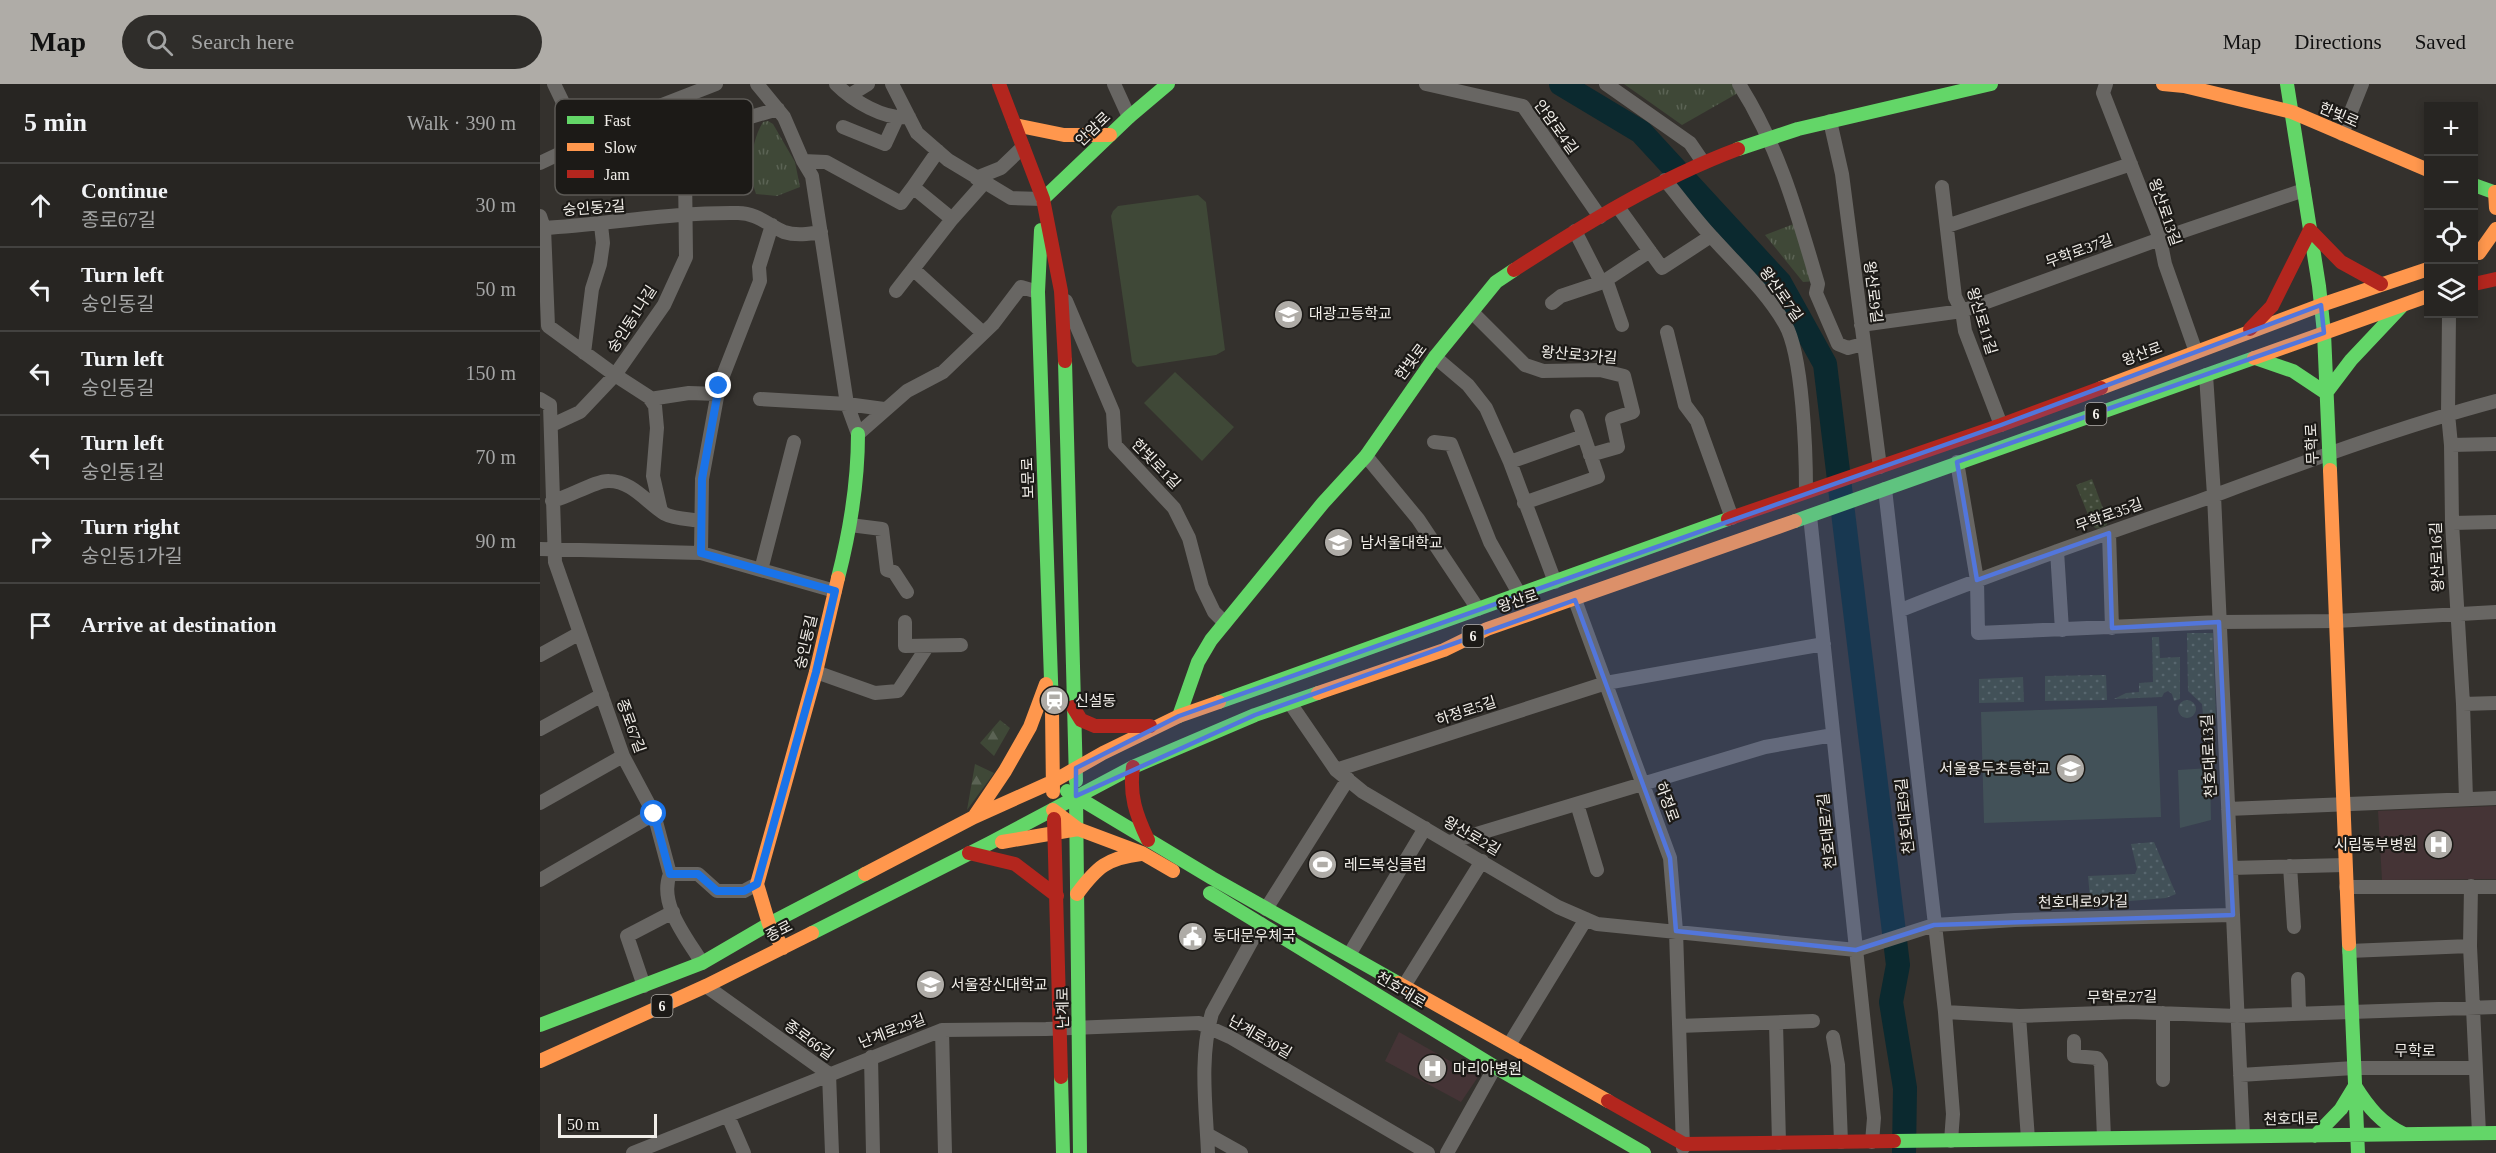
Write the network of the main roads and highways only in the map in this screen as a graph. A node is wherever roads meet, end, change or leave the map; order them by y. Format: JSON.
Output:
{"nodes":[{"id":1,"x":999,"y":84,"type":"edge"},
{"id":2,"x":1168,"y":84,"type":"edge"},
{"id":3,"x":1991,"y":84,"type":"edge"},
{"id":4,"x":2163,"y":84,"type":"edge"},
{"id":5,"x":2288,"y":84,"type":"edge"},
{"id":6,"x":2292,"y":112,"type":"junction"},
{"id":7,"x":1015,"y":124,"type":"junction"},
{"id":8,"x":1110,"y":135,"type":"junction"},
{"id":9,"x":2424,"y":168,"type":"edge"},
{"id":10,"x":2478,"y":187,"type":"edge"},
{"id":11,"x":2495,"y":193,"type":"edge"},
{"id":12,"x":1042,"y":199,"type":"junction"},
{"id":13,"x":2496,"y":208,"type":"edge"},
{"id":14,"x":2496,"y":229,"type":"edge"},
{"id":15,"x":2310,"y":230,"type":"junction"},
{"id":16,"x":2496,"y":249,"type":"edge"},
{"id":17,"x":2478,"y":252,"type":"edge"},
{"id":18,"x":2478,"y":254,"type":"edge"},
{"id":19,"x":2424,"y":270,"type":"edge"},
{"id":20,"x":2496,"y":279,"type":"edge"},
{"id":21,"x":2478,"y":283,"type":"edge"},
{"id":22,"x":2381,"y":284,"type":"junction"},
{"id":23,"x":2424,"y":297,"type":"edge"},
{"id":24,"x":2403,"y":304,"type":"junction"},
{"id":25,"x":2321,"y":305,"type":"junction"},
{"id":26,"x":2246,"y":333,"type":"junction"},
{"id":27,"x":2324,"y":333,"type":"junction"},
{"id":28,"x":2255,"y":358,"type":"junction"},
{"id":29,"x":2326,"y":393,"type":"junction"},
{"id":30,"x":858,"y":434,"type":"road end"},
{"id":31,"x":1051,"y":670,"type":"junction"},
{"id":32,"x":1051,"y":706,"type":"junction"},
{"id":33,"x":1073,"y":707,"type":"junction"},
{"id":34,"x":1179,"y":716,"type":"junction"},
{"id":35,"x":1156,"y":725,"type":"junction"},
{"id":36,"x":1133,"y":767,"type":"junction"},
{"id":37,"x":1076,"y":768,"type":"junction"},
{"id":38,"x":1052,"y":782,"type":"junction"},
{"id":39,"x":1076,"y":796,"type":"junction"},
{"id":40,"x":1053,"y":810,"type":"junction"},
{"id":41,"x":974,"y":817,"type":"junction"},
{"id":42,"x":1078,"y":829,"type":"junction"},
{"id":43,"x":1054,"y":834,"type":"junction"},
{"id":44,"x":1149,"y":840,"type":"junction"},
{"id":45,"x":990,"y":843,"type":"junction"},
{"id":46,"x":969,"y":853,"type":"junction"},
{"id":47,"x":1142,"y":853,"type":"junction"},
{"id":48,"x":1077,"y":894,"type":"junction"},
{"id":49,"x":1057,"y":896,"type":"junction"},
{"id":50,"x":769,"y":924,"type":"junction"},
{"id":51,"x":783,"y":948,"type":"junction"},
{"id":52,"x":540,"y":1025,"type":"edge"},
{"id":53,"x":540,"y":1060,"type":"edge"},
{"id":54,"x":2355,"y":1086,"type":"junction"},
{"id":55,"x":2496,"y":1133,"type":"edge"},
{"id":56,"x":2406,"y":1134,"type":"junction"},
{"id":57,"x":2356,"y":1135,"type":"junction"},
{"id":58,"x":2314,"y":1136,"type":"junction"},
{"id":59,"x":1683,"y":1149,"type":"edge"},
{"id":60,"x":1063,"y":1153,"type":"edge"},
{"id":61,"x":1080,"y":1153,"type":"edge"},
{"id":62,"x":1644,"y":1153,"type":"edge"},
{"id":63,"x":2358,"y":1153,"type":"edge"}],
"edges":[{"from":1,"to":7,"type":"main road","name":"보문로"},
{"from":2,"to":8,"type":"main road","name":"안암로"},
{"from":3,"to":34,"type":"main road","name":"한빛로"},
{"from":4,"to":6,"type":"main road","name":"한빛로"},
{"from":5,"to":6,"type":"main road","name":"무학로"},
{"from":6,"to":9,"type":"main road","name":"한빛로"},
{"from":6,"to":15,"type":"main road","name":"무학로"},
{"from":7,"to":8,"type":"main road"},
{"from":7,"to":12,"type":"main road","name":"보문로"},
{"from":8,"to":12,"type":"main road","name":"안암로"},
{"from":10,"to":11,"type":"main road"},
{"from":11,"to":13,"type":"main road"},
{"from":12,"to":31,"type":"main road","name":"보문로"},
{"from":12,"to":33,"type":"main road","name":"보문로"},
{"from":14,"to":17,"type":"main road"},
{"from":15,"to":22,"type":"main road"},
{"from":15,"to":25,"type":"main road","name":"무학로"},
{"from":15,"to":26,"type":"main road"},
{"from":16,"to":18,"type":"main road"},
{"from":19,"to":22,"type":"main road","name":"왕산로","number":"6"},
{"from":20,"to":21,"type":"main road"},
{"from":22,"to":25,"type":"main road","name":"왕산로","number":"6"},
{"from":23,"to":24,"type":"main road","number":"6"},
{"from":24,"to":27,"type":"main road","number":"6"},
{"from":24,"to":29,"type":"main road"},
{"from":25,"to":26,"type":"main road","name":"왕산로","number":"6"},
{"from":25,"to":27,"type":"main road","name":"무학로"},
{"from":26,"to":34,"type":"main road","name":"왕산로","number":"6"},
{"from":27,"to":28,"type":"main road","number":"6"},
{"from":27,"to":29,"type":"main road","name":"무학로"},
{"from":28,"to":29,"type":"main road"},
{"from":28,"to":36,"type":"main road","name":"왕산로","number":"6"},
{"from":29,"to":54,"type":"main road","name":"무학로"},
{"from":30,"to":50,"type":"main road","name":"숭인동길"},
{"from":31,"to":32,"type":"main road","name":"보문로"},
{"from":31,"to":41,"type":"main road"},
{"from":32,"to":33,"type":"main road"},
{"from":32,"to":38,"type":"main road","name":"보문로"},
{"from":33,"to":35,"type":"main road"},
{"from":33,"to":37,"type":"main road","name":"보문로"},
{"from":34,"to":35,"type":"main road","name":"왕산로","number":"6"},
{"from":35,"to":37,"type":"main road","name":"왕산로","number":"6"},
{"from":36,"to":39,"type":"main road","name":"왕산로"},
{"from":36,"to":44,"type":"main road"},
{"from":37,"to":38,"type":"main road","name":"왕산로"},
{"from":37,"to":39,"type":"main road","name":"보문로"},
{"from":38,"to":39,"type":"main road","name":"천호대로"},
{"from":38,"to":40,"type":"main road","name":"보문로"},
{"from":38,"to":41,"type":"main road","name":"종로","number":"6"},
{"from":39,"to":40,"type":"main road","name":"종로"},
{"from":39,"to":42,"type":"main road","name":"난계로"},
{"from":39,"to":44,"type":"main road","name":"천호대로"},
{"from":40,"to":42,"type":"main road","name":"천호대로"},
{"from":40,"to":43,"type":"main road","name":"난계로"},
{"from":40,"to":45,"type":"main road","name":"종로","number":"6"},
{"from":41,"to":50,"type":"main road","name":"종로","number":"6"},
{"from":42,"to":43,"type":"main road"},
{"from":42,"to":47,"type":"main road","name":"천호대로"},
{"from":42,"to":48,"type":"main road","name":"난계로"},
{"from":43,"to":45,"type":"main road"},
{"from":43,"to":49,"type":"main road","name":"난계로"},
{"from":44,"to":59,"type":"main road","name":"천호대로"},
{"from":45,"to":46,"type":"main road","name":"종로","number":"6"},
{"from":46,"to":49,"type":"main road"},
{"from":46,"to":51,"type":"main road","name":"종로","number":"6"},
{"from":47,"to":48,"type":"main road"},
{"from":47,"to":62,"type":"main road","name":"천호대로"},
{"from":48,"to":49,"type":"main road"},
{"from":48,"to":61,"type":"main road","name":"난계로"},
{"from":49,"to":60,"type":"main road","name":"난계로"},
{"from":50,"to":51,"type":"main road"},
{"from":50,"to":52,"type":"main road","name":"종로","number":"6"},
{"from":51,"to":53,"type":"main road","name":"종로","number":"6"},
{"from":54,"to":56,"type":"main road"},
{"from":54,"to":57,"type":"main road","name":"무학로"},
{"from":54,"to":58,"type":"main road"},
{"from":55,"to":56,"type":"main road","name":"천호대로"},
{"from":56,"to":57,"type":"main road","name":"천호대로"},
{"from":57,"to":58,"type":"main road","name":"천호대로"},
{"from":57,"to":63,"type":"main road","name":"무학로"},
{"from":58,"to":59,"type":"main road","name":"천호대로"}]}
